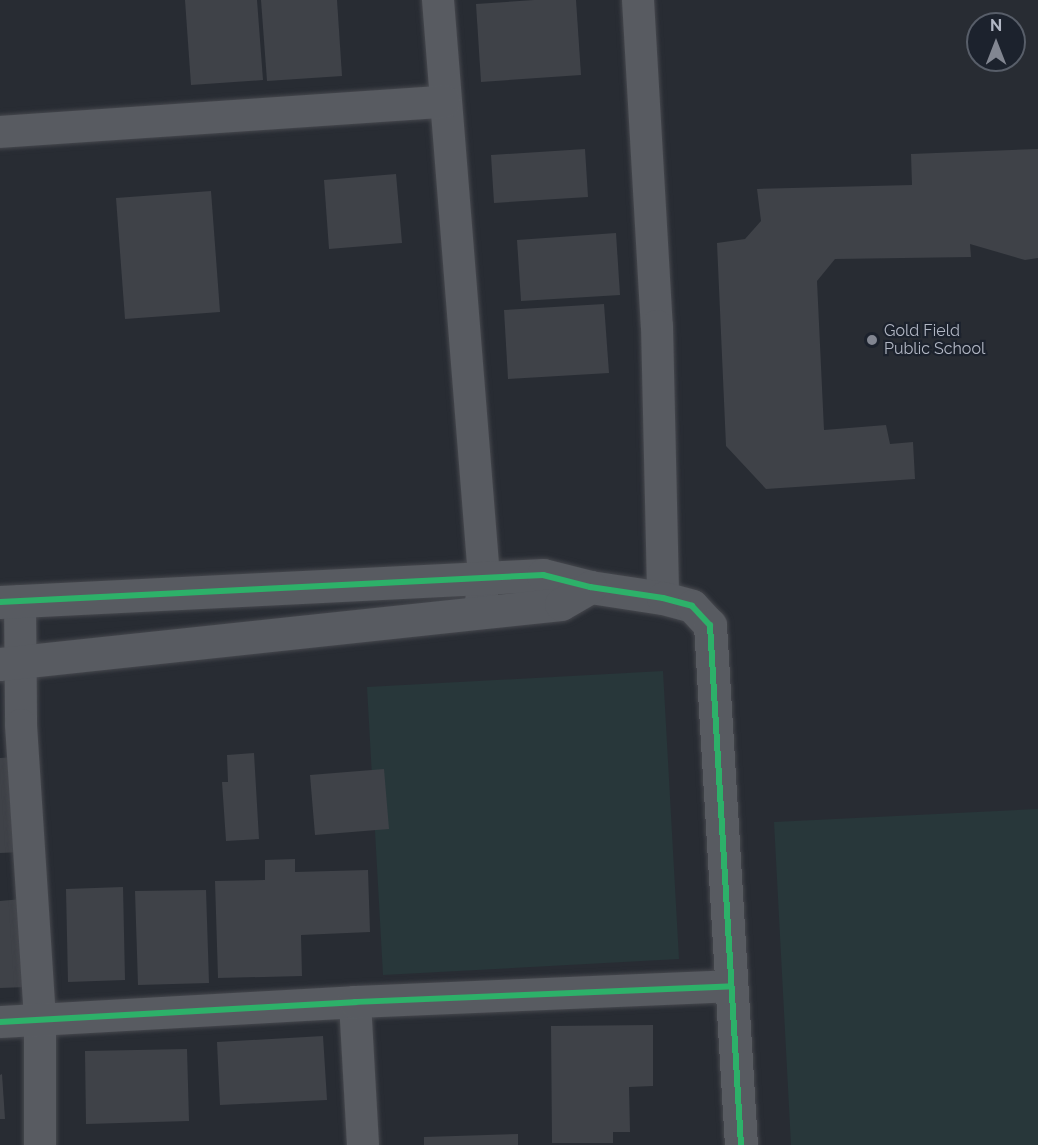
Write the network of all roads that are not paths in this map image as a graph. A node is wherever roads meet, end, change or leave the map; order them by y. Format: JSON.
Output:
{"nodes":[{"id":1,"x":438,"y":0,"type":"edge"},
{"id":2,"x":638,"y":0,"type":"edge"},
{"id":3,"x":445,"y":102,"type":"junction"},
{"id":4,"x":0,"y":132,"type":"edge"},
{"id":5,"x":484,"y":577,"type":"junction"},
{"id":6,"x":590,"y":587,"type":"junction"},
{"id":7,"x":663,"y":598,"type":"junction"},
{"id":8,"x":10,"y":602,"type":"edge"},
{"id":9,"x":480,"y":612,"type":"junction"},
{"id":10,"x":10,"y":664,"type":"edge"},
{"id":11,"x":731,"y":986,"type":"junction"},
{"id":12,"x":355,"y":1002,"type":"junction"},
{"id":13,"x":40,"y":1019,"type":"junction"},
{"id":14,"x":0,"y":1022,"type":"edge"},
{"id":15,"x":40,"y":1145,"type":"edge"},
{"id":16,"x":363,"y":1145,"type":"edge"},
{"id":17,"x":741,"y":1145,"type":"edge"}],
"edges":[{"from":1,"to":3,"type":"street"},
{"from":2,"to":7,"type":"street"},
{"from":3,"to":4,"type":"street"},
{"from":3,"to":5,"type":"street"},
{"from":5,"to":6,"type":"street"},
{"from":5,"to":8,"type":"street"},
{"from":5,"to":9,"type":"street"},
{"from":6,"to":7,"type":"street"},
{"from":6,"to":9,"type":"street"},
{"from":7,"to":11,"type":"street"},
{"from":8,"to":10,"type":"street"},
{"from":9,"to":10,"type":"street"},
{"from":10,"to":13,"type":"street"},
{"from":11,"to":12,"type":"street"},
{"from":11,"to":17,"type":"street"},
{"from":12,"to":13,"type":"street"},
{"from":12,"to":16,"type":"street"},
{"from":13,"to":14,"type":"street"},
{"from":13,"to":15,"type":"street"}]}
